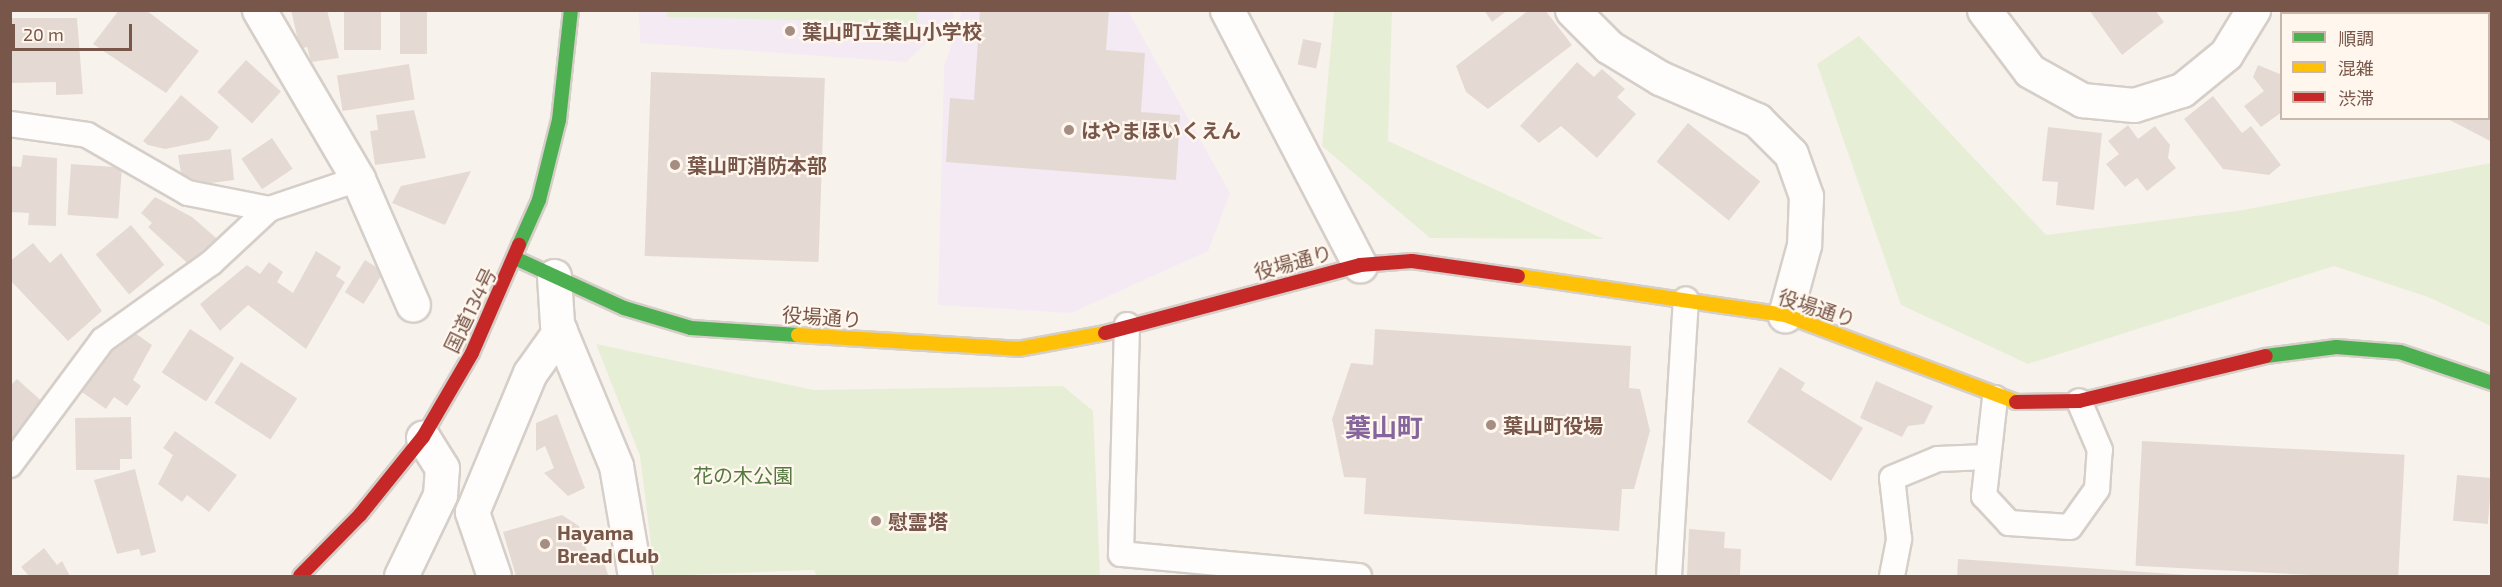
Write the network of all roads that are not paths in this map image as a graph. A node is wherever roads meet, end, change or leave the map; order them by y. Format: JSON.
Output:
{"nodes":[{"id":1,"x":259,"y":10,"type":"edge"},
{"id":2,"x":570,"y":10,"type":"edge"},
{"id":3,"x":1227,"y":10,"type":"edge"},
{"id":4,"x":1572,"y":10,"type":"edge"},
{"id":5,"x":1984,"y":10,"type":"edge"},
{"id":6,"x":2253,"y":10,"type":"edge"},
{"id":7,"x":10,"y":124,"type":"edge"},
{"id":8,"x":358,"y":179,"type":"junction"},
{"id":9,"x":269,"y":209,"type":"junction"},
{"id":10,"x":517,"y":259,"type":"junction"},
{"id":11,"x":1360,"y":265,"type":"junction"},
{"id":12,"x":554,"y":276,"type":"junction"},
{"id":13,"x":1686,"y":300,"type":"junction"},
{"id":14,"x":413,"y":304,"type":"dead end"},
{"id":15,"x":1785,"y":315,"type":"junction"},
{"id":16,"x":1127,"y":326,"type":"junction"},
{"id":17,"x":560,"y":331,"type":"junction"},
{"id":18,"x":2492,"y":383,"type":"edge"},
{"id":19,"x":1995,"y":398,"type":"junction"},
{"id":20,"x":2079,"y":401,"type":"junction"},
{"id":21,"x":423,"y":437,"type":"junction"},
{"id":22,"x":1987,"y":457,"type":"junction"},
{"id":23,"x":10,"y":465,"type":"edge"},
{"id":24,"x":300,"y":576,"type":"edge"},
{"id":25,"x":401,"y":576,"type":"edge"},
{"id":26,"x":494,"y":576,"type":"edge"},
{"id":27,"x":635,"y":576,"type":"edge"},
{"id":28,"x":1359,"y":576,"type":"edge"},
{"id":29,"x":1669,"y":576,"type":"edge"},
{"id":30,"x":1892,"y":576,"type":"edge"}],
"edges":[{"from":1,"to":8,"type":"street"},
{"from":2,"to":10,"type":"main road","name":"国道134号"},
{"from":3,"to":11,"type":"street"},
{"from":4,"to":15,"type":"street"},
{"from":5,"to":6,"type":"street"},
{"from":7,"to":9,"type":"lane"},
{"from":8,"to":9,"type":"lane"},
{"from":8,"to":14,"type":"street"},
{"from":9,"to":23,"type":"lane"},
{"from":10,"to":12,"type":"main road","name":"役場通り"},
{"from":10,"to":21,"type":"main road","name":"国道134号"},
{"from":11,"to":13,"type":"main road","name":"役場通り"},
{"from":11,"to":16,"type":"main road","name":"役場通り"},
{"from":12,"to":16,"type":"main road","name":"役場通り"},
{"from":12,"to":17,"type":"street"},
{"from":13,"to":15,"type":"main road","name":"役場通り"},
{"from":13,"to":29,"type":"lane"},
{"from":15,"to":19,"type":"main road","name":"役場通り"},
{"from":16,"to":28,"type":"lane"},
{"from":17,"to":26,"type":"street"},
{"from":17,"to":27,"type":"street"},
{"from":18,"to":20,"type":"main road","name":"役場通り"},
{"from":19,"to":20,"type":"main road","name":"役場通り"},
{"from":19,"to":22,"type":"lane"},
{"from":20,"to":22,"type":"lane"},
{"from":21,"to":24,"type":"main road","name":"国道134号"},
{"from":21,"to":25,"type":"street"},
{"from":22,"to":30,"type":"lane"}]}
